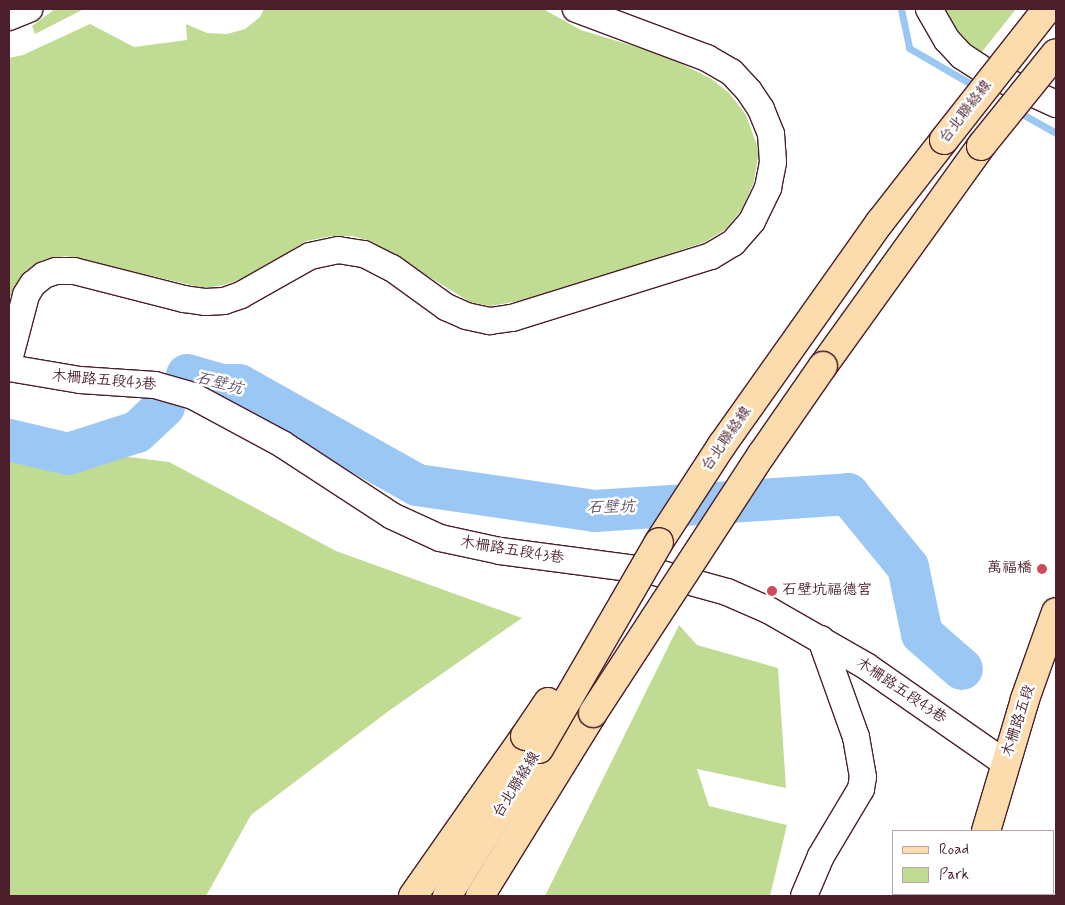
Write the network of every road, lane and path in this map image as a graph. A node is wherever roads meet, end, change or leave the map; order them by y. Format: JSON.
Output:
{"nodes":[{"id":1,"x":28,"y":9,"type":"edge"},
{"id":2,"x":576,"y":9,"type":"edge"},
{"id":3,"x":930,"y":9,"type":"edge"},
{"id":4,"x":1047,"y":9,"type":"edge"},
{"id":5,"x":9,"y":17,"type":"edge"},
{"id":6,"x":1056,"y":53,"type":"edge"},
{"id":7,"x":1056,"y":104,"type":"edge"},
{"id":8,"x":9,"y":360,"type":"edge"},
{"id":9,"x":9,"y":368,"type":"edge"},
{"id":10,"x":1056,"y":612,"type":"edge"},
{"id":11,"x":822,"y":639,"type":"junction"},
{"id":12,"x":542,"y":749,"type":"junction"},
{"id":13,"x":1005,"y":763,"type":"junction"},
{"id":14,"x":986,"y":830,"type":"edge"},
{"id":15,"x":413,"y":896,"type":"edge"},
{"id":16,"x":447,"y":896,"type":"edge"},
{"id":17,"x":480,"y":896,"type":"edge"},
{"id":18,"x":502,"y":896,"type":"edge"},
{"id":19,"x":804,"y":896,"type":"edge"}],
"edges":[{"from":1,"to":5,"type":"street"},
{"from":2,"to":8,"type":"street"},
{"from":3,"to":7,"type":"street"},
{"from":4,"to":12,"type":"main road","name":"台北聯絡線","bridge":true},
{"from":6,"to":12,"type":"main road","name":"台北聯絡線","bridge":true},
{"from":9,"to":11,"type":"street","name":"木柵路五段43巷"},
{"from":10,"to":13,"type":"main road","name":"木柵路五段"},
{"from":11,"to":13,"type":"street","name":"木柵路五段43巷"},
{"from":11,"to":19,"type":"street"},
{"from":12,"to":15,"type":"main road"},
{"from":12,"to":16,"type":"main road","name":"台北聯絡線"},
{"from":12,"to":17,"type":"main road","name":"台北聯絡線"},
{"from":12,"to":18,"type":"main road"},
{"from":13,"to":14,"type":"main road","name":"木柵路五段"}]}
